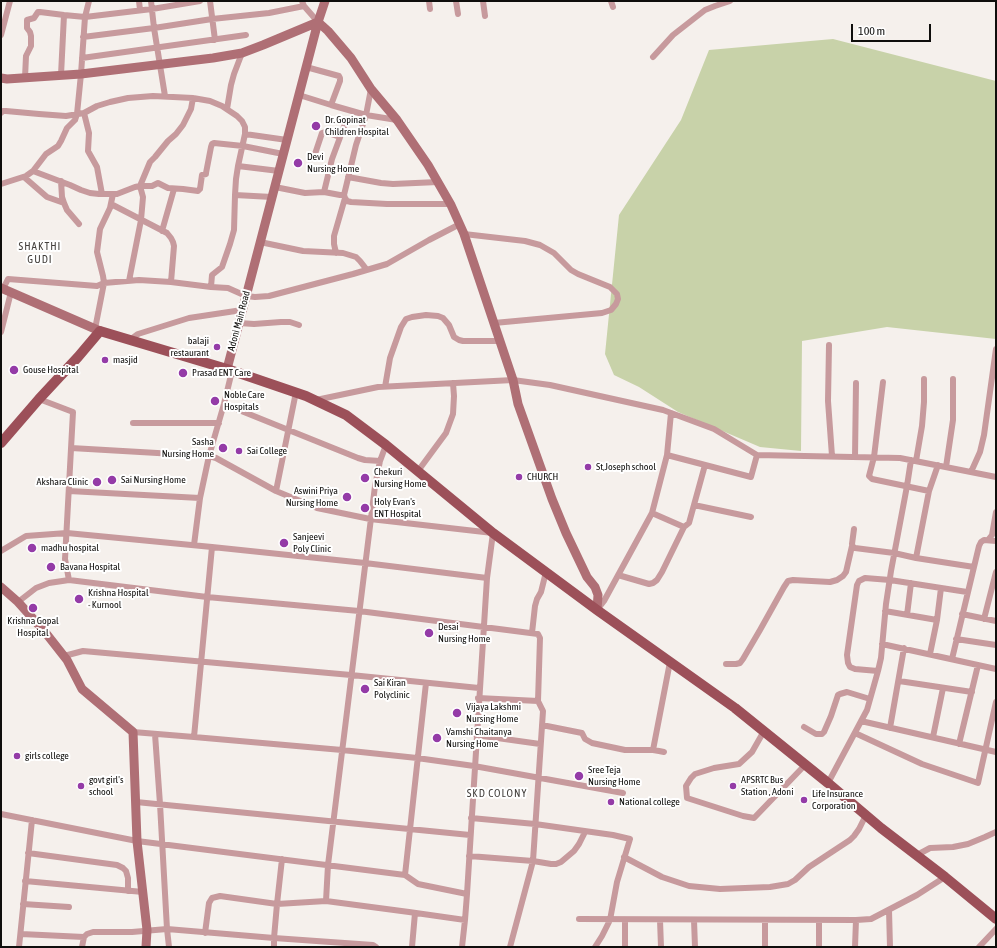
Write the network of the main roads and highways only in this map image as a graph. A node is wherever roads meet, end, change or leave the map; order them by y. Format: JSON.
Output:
{"nodes":[{"id":1,"x":1,"y":443,"type":"edge"},
{"id":2,"x":996,"y":919,"type":"edge"}],
"edges":[{"from":1,"to":2,"type":"main road"}]}
